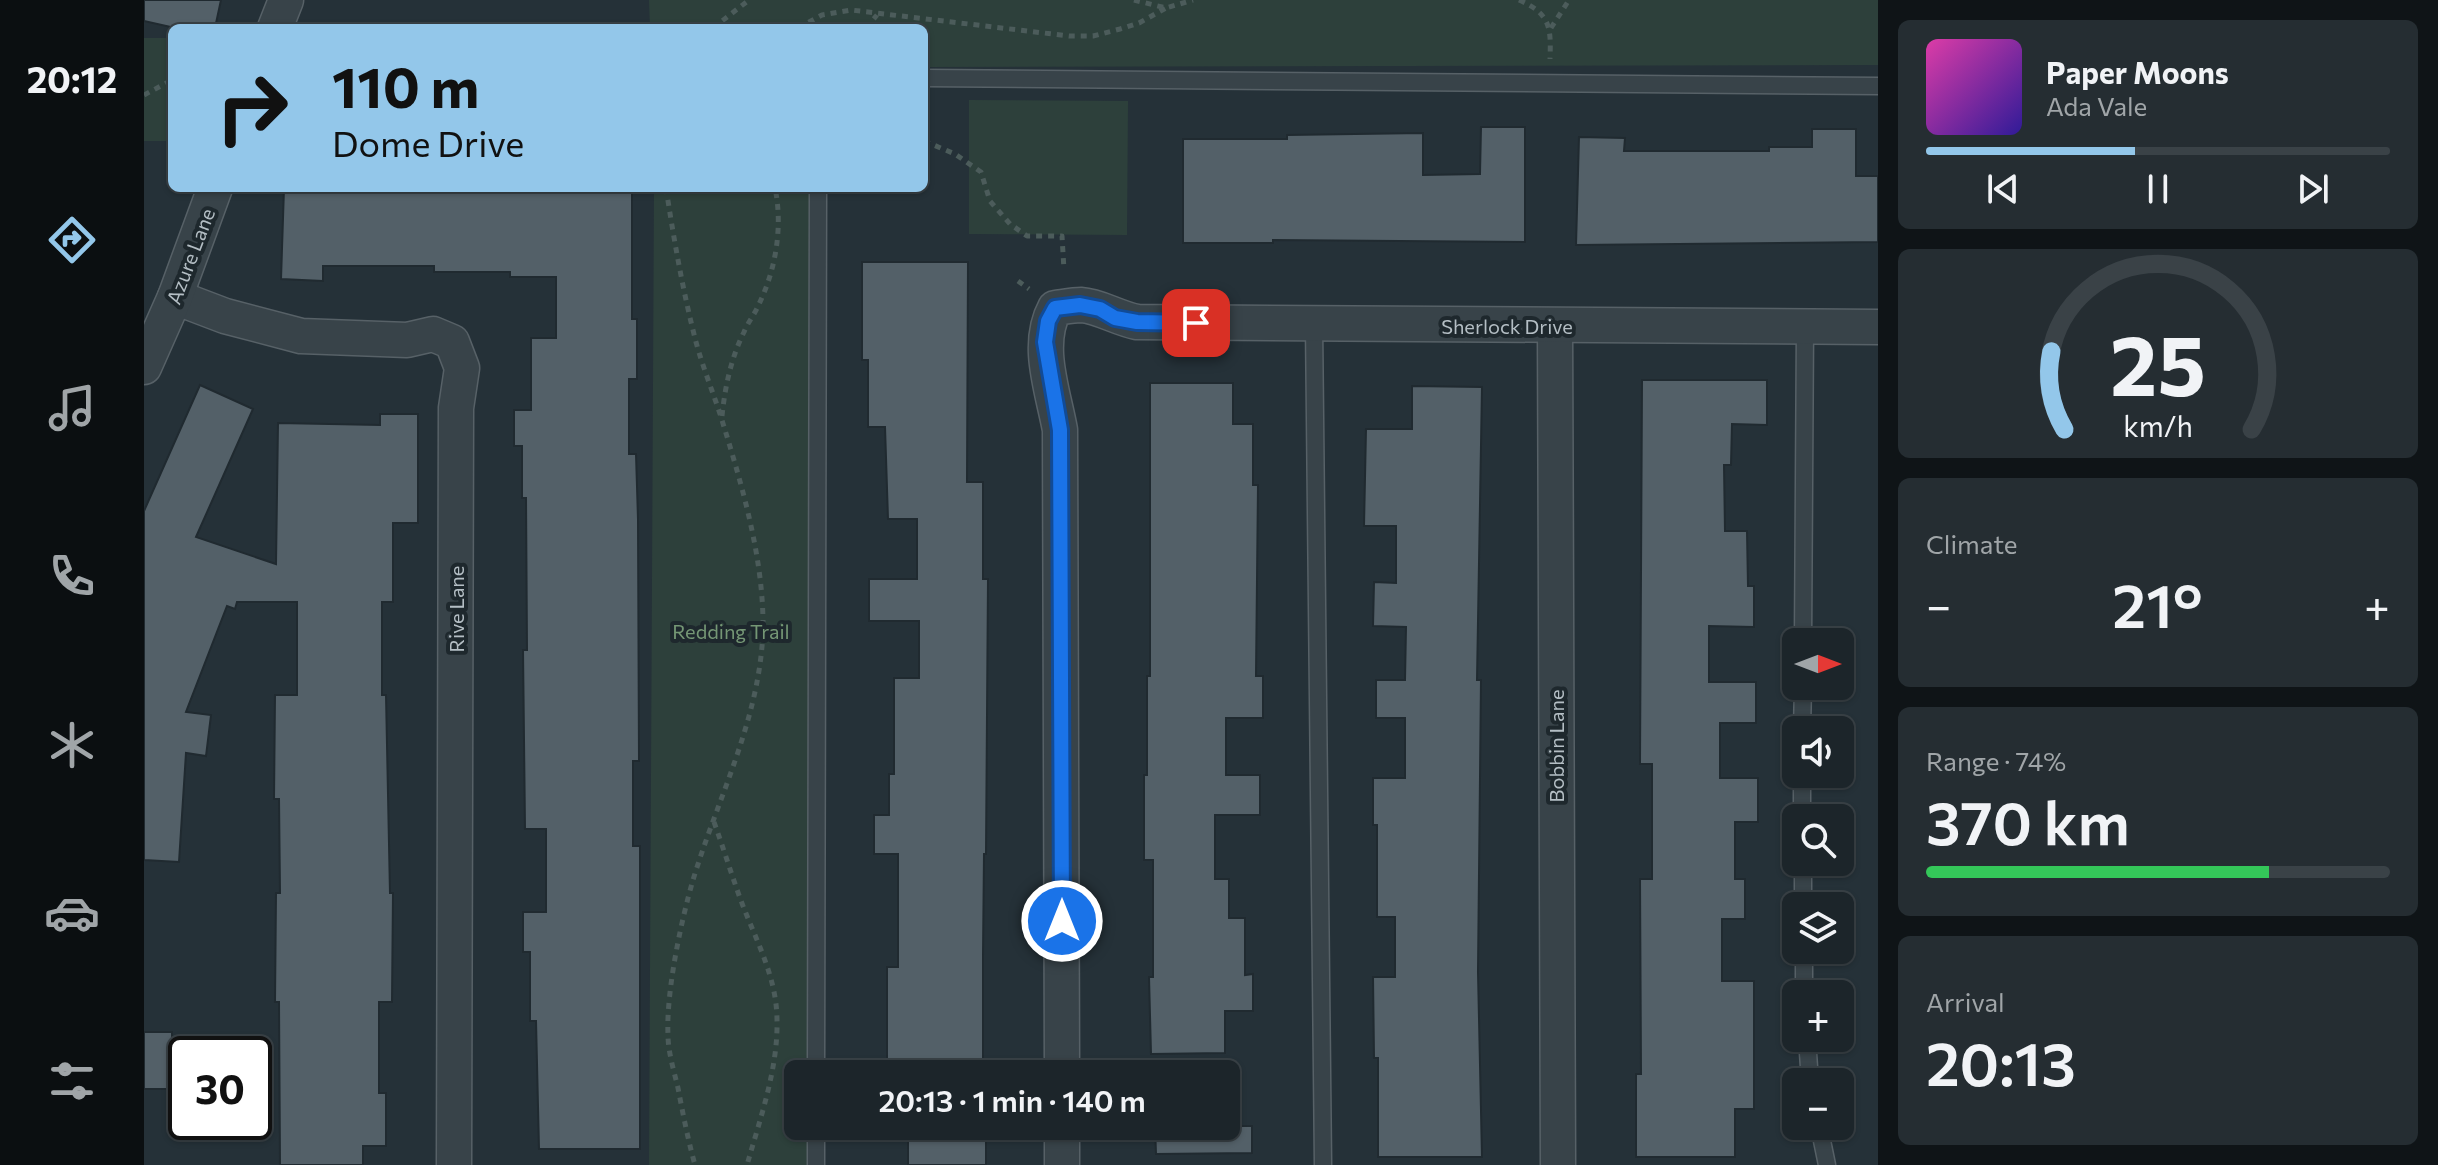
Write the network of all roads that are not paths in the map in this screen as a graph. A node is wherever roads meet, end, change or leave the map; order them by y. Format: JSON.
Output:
{"nodes":[{"id":1,"x":286,"y":0,"type":"edge"},
{"id":2,"x":277,"y":24,"type":"edge"},
{"id":3,"x":928,"y":78,"type":"edge"},
{"id":4,"x":1878,"y":86,"type":"edge"},
{"id":5,"x":214,"y":192,"type":"edge"},
{"id":6,"x":818,"y":192,"type":"edge"},
{"id":7,"x":175,"y":297,"type":"junction"},
{"id":8,"x":1314,"y":324,"type":"junction"},
{"id":9,"x":1555,"y":326,"type":"junction"},
{"id":10,"x":1805,"y":326,"type":"junction"},
{"id":11,"x":1878,"y":327,"type":"edge"},
{"id":12,"x":144,"y":367,"type":"edge"},
{"id":13,"x":1803,"y":628,"type":"edge"},
{"id":14,"x":816,"y":1060,"type":"edge"},
{"id":15,"x":1062,"y":1060,"type":"edge"},
{"id":16,"x":816,"y":1140,"type":"edge"},
{"id":17,"x":1062,"y":1140,"type":"edge"},
{"id":18,"x":1822,"y":1140,"type":"edge"},
{"id":19,"x":454,"y":1165,"type":"edge"},
{"id":20,"x":816,"y":1165,"type":"edge"},
{"id":21,"x":1062,"y":1165,"type":"edge"},
{"id":22,"x":1323,"y":1165,"type":"edge"},
{"id":23,"x":1558,"y":1165,"type":"edge"},
{"id":24,"x":1827,"y":1165,"type":"edge"}],
"edges":[{"from":1,"to":2,"type":"street"},
{"from":3,"to":4,"type":"lane"},
{"from":5,"to":7,"type":"street","name":"Azure Lane"},
{"from":6,"to":14,"type":"lane"},
{"from":7,"to":12,"type":"street","name":"Azure Lane"},
{"from":7,"to":19,"type":"street","name":"Rive Lane"},
{"from":8,"to":9,"type":"street","name":"Sherlock Drive"},
{"from":8,"to":15,"type":"street","name":"Sherlock Drive"},
{"from":8,"to":22,"type":"lane"},
{"from":9,"to":10,"type":"street","name":"Sherlock Drive"},
{"from":9,"to":23,"type":"street","name":"Bobbin Lane"},
{"from":10,"to":11,"type":"street","name":"Sherlock Drive"},
{"from":10,"to":13,"type":"lane"},
{"from":16,"to":20,"type":"lane"},
{"from":17,"to":21,"type":"street"},
{"from":18,"to":24,"type":"lane"}]}
